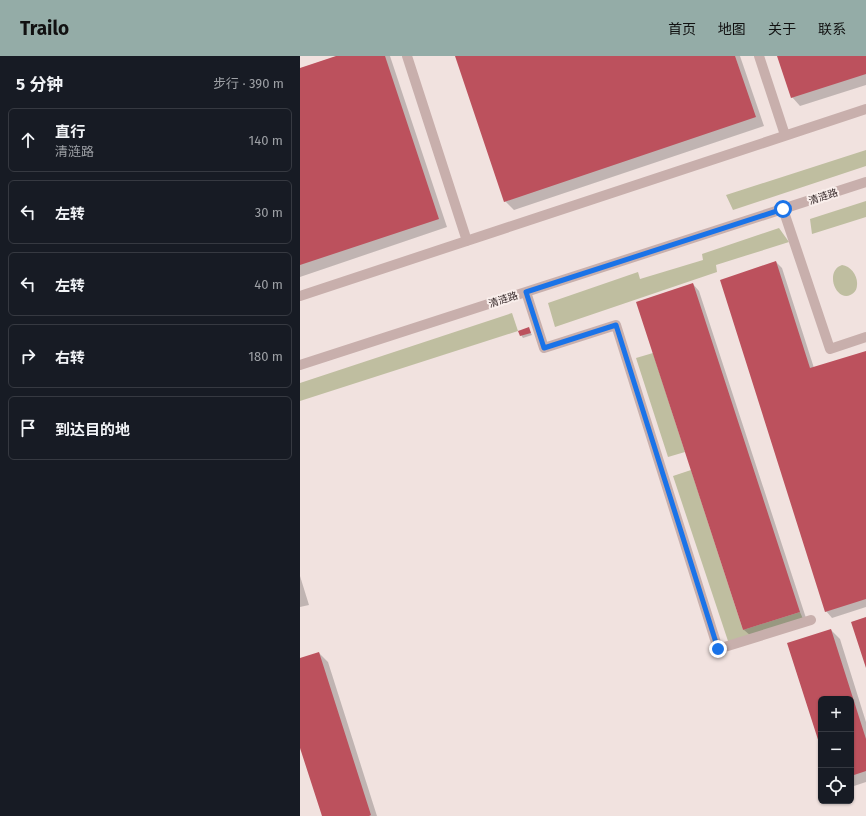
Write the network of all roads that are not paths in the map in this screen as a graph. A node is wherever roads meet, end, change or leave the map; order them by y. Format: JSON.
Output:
{"nodes":[{"id":1,"x":407,"y":56,"type":"edge"},
{"id":2,"x":759,"y":56,"type":"edge"},
{"id":3,"x":866,"y":109,"type":"edge"},
{"id":4,"x":785,"y":135,"type":"junction"},
{"id":5,"x":866,"y":182,"type":"edge"},
{"id":6,"x":783,"y":209,"type":"junction"},
{"id":7,"x":467,"y":240,"type":"junction"},
{"id":8,"x":526,"y":292,"type":"junction"},
{"id":9,"x":300,"y":296,"type":"edge"},
{"id":10,"x":866,"y":337,"type":"edge"},
{"id":11,"x":300,"y":365,"type":"edge"},
{"id":12,"x":811,"y":620,"type":"dead end"}],
"edges":[{"from":1,"to":7,"type":"street"},
{"from":2,"to":4,"type":"street"},
{"from":3,"to":4,"type":"street"},
{"from":4,"to":7,"type":"street"},
{"from":5,"to":6,"type":"street","name":"清涟路"},
{"from":6,"to":8,"type":"street","name":"清涟路"},
{"from":6,"to":10,"type":"street"},
{"from":7,"to":9,"type":"street"},
{"from":8,"to":11,"type":"street","name":"清涟路"},
{"from":8,"to":12,"type":"street"}]}
